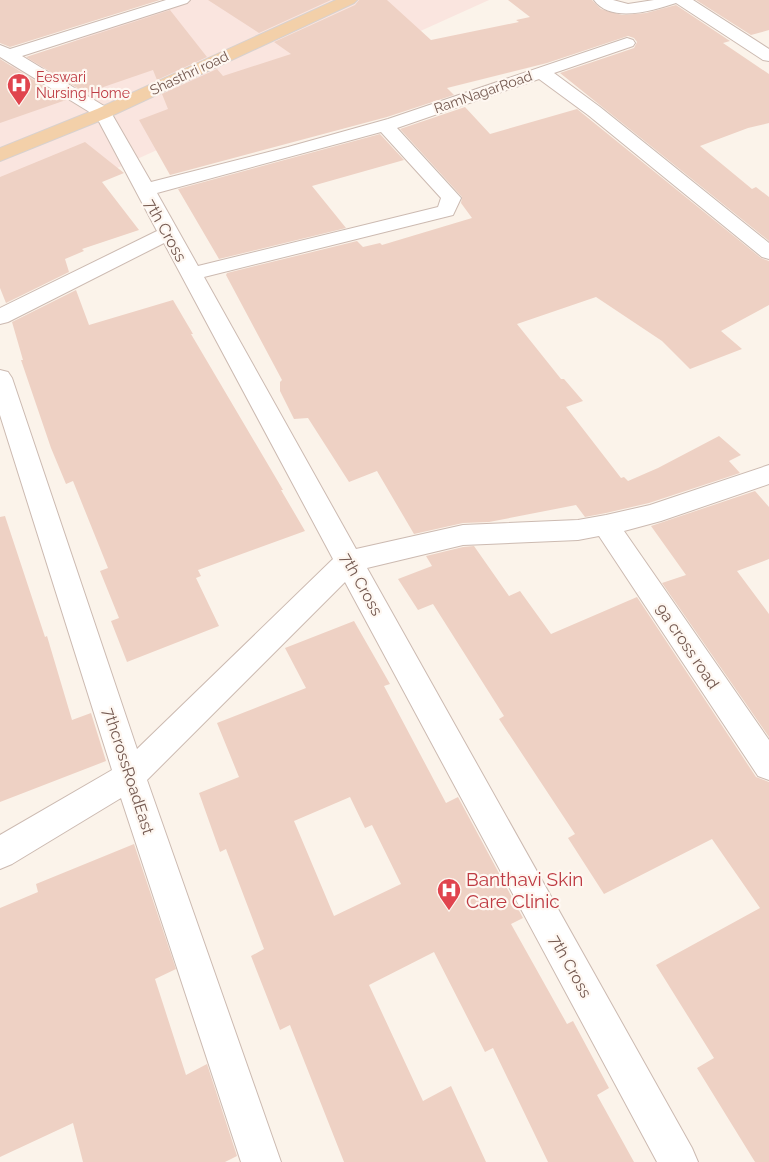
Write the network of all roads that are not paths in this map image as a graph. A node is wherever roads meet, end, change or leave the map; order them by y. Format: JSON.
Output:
{"nodes":[{"id":1,"x":182,"y":0,"type":"edge"},
{"id":2,"x":349,"y":0,"type":"edge"},
{"id":3,"x":602,"y":0,"type":"edge"},
{"id":4,"x":671,"y":0,"type":"edge"},
{"id":5,"x":682,"y":0,"type":"edge"},
{"id":6,"x":626,"y":43,"type":"dead end"},
{"id":7,"x":4,"y":53,"type":"edge"},
{"id":8,"x":769,"y":56,"type":"edge"},
{"id":9,"x":542,"y":72,"type":"junction"},
{"id":10,"x":103,"y":113,"type":"junction"},
{"id":11,"x":384,"y":126,"type":"junction"},
{"id":12,"x":0,"y":155,"type":"edge"},
{"id":13,"x":144,"y":190,"type":"junction"},
{"id":14,"x":168,"y":233,"type":"junction"},
{"id":15,"x":769,"y":253,"type":"edge"},
{"id":16,"x":191,"y":274,"type":"junction"},
{"id":17,"x":0,"y":317,"type":"edge"},
{"id":18,"x":0,"y":378,"type":"edge"},
{"id":19,"x":769,"y":474,"type":"edge"},
{"id":20,"x":606,"y":525,"type":"junction"},
{"id":21,"x":349,"y":561,"type":"junction"},
{"id":22,"x":769,"y":766,"type":"edge"},
{"id":23,"x":130,"y":776,"type":"junction"},
{"id":24,"x":0,"y":853,"type":"edge"},
{"id":25,"x":261,"y":1162,"type":"edge"},
{"id":26,"x":678,"y":1162,"type":"edge"}],
"edges":[{"from":1,"to":7,"type":"street"},
{"from":2,"to":10,"type":"main road","name":"Shasthri road"},
{"from":3,"to":4,"type":"street"},
{"from":5,"to":8,"type":"street"},
{"from":6,"to":9,"type":"street"},
{"from":7,"to":10,"type":"street"},
{"from":9,"to":11,"type":"street","name":"RamNagarRoad"},
{"from":9,"to":15,"type":"street","name":"RamNagarRoad"},
{"from":10,"to":12,"type":"main road","name":"Shasthri road"},
{"from":10,"to":13,"type":"street","name":"7th Cross"},
{"from":11,"to":13,"type":"street","name":"RamNagarRoad"},
{"from":11,"to":16,"type":"street"},
{"from":13,"to":14,"type":"street","name":"7th Cross"},
{"from":14,"to":16,"type":"street","name":"7th Cross"},
{"from":14,"to":17,"type":"street"},
{"from":16,"to":21,"type":"street","name":"7th Cross"},
{"from":18,"to":23,"type":"street","name":"7thcrossRoadEast"},
{"from":19,"to":20,"type":"street"},
{"from":20,"to":21,"type":"street"},
{"from":20,"to":22,"type":"street","name":"9a cross road"},
{"from":21,"to":23,"type":"street"},
{"from":21,"to":26,"type":"street","name":"7th Cross"},
{"from":23,"to":24,"type":"street"},
{"from":23,"to":25,"type":"street","name":"7thcrossRoadEast"}]}
